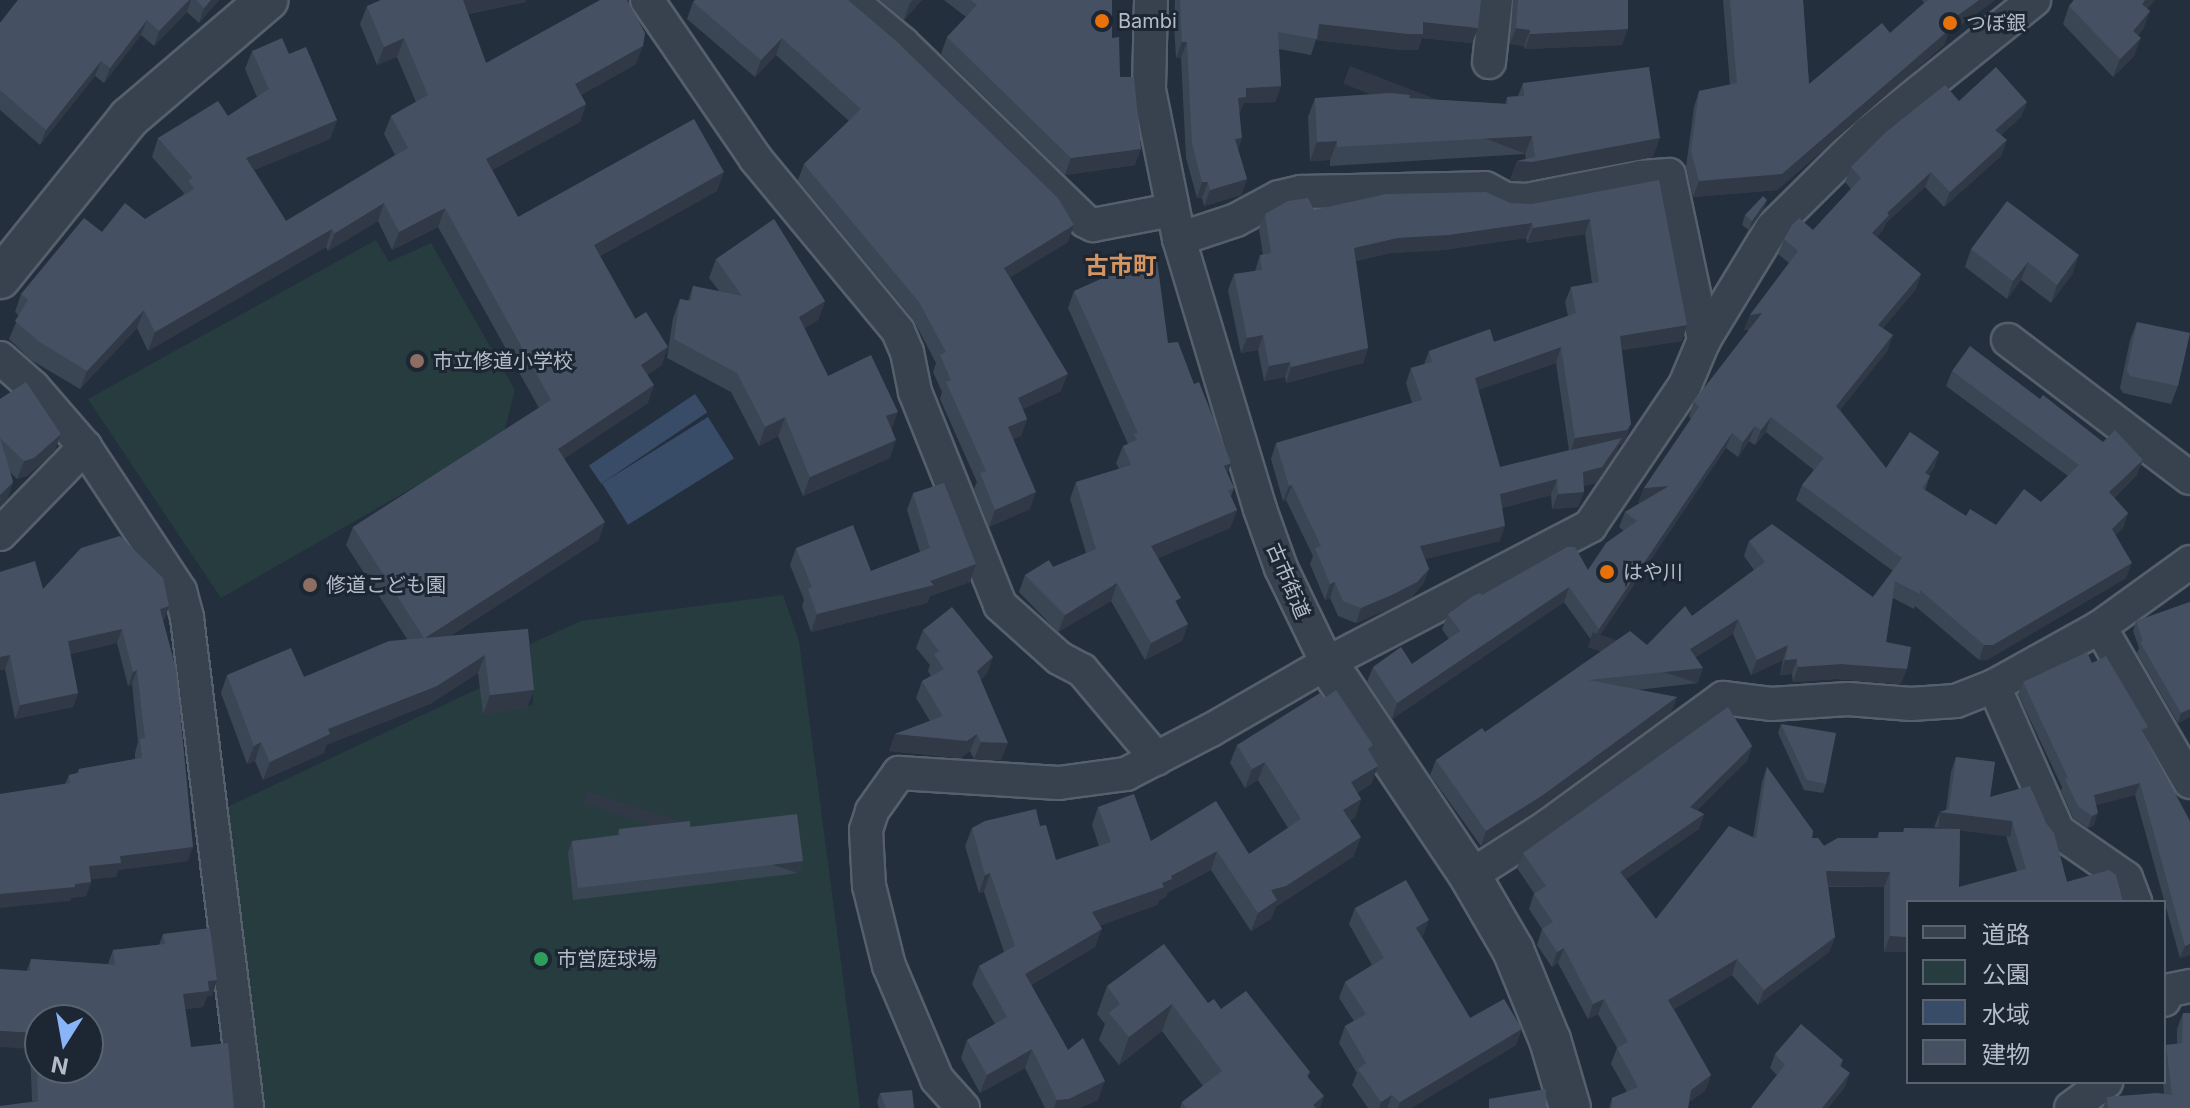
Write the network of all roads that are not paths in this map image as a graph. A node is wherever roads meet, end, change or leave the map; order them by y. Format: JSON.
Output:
{"nodes":[{"id":1,"x":267,"y":0,"type":"edge"},
{"id":2,"x":647,"y":0,"type":"edge"},
{"id":3,"x":851,"y":0,"type":"edge"},
{"id":4,"x":1151,"y":0,"type":"edge"},
{"id":5,"x":1496,"y":0,"type":"edge"},
{"id":6,"x":2034,"y":0,"type":"edge"},
{"id":7,"x":1489,"y":62,"type":"dead end"},
{"id":8,"x":1175,"y":225,"type":"junction"},
{"id":9,"x":0,"y":278,"type":"edge"},
{"id":10,"x":1704,"y":340,"type":"junction"},
{"id":11,"x":2008,"y":340,"type":"dead end"},
{"id":12,"x":0,"y":358,"type":"edge"},
{"id":13,"x":85,"y":447,"type":"junction"},
{"id":14,"x":2190,"y":478,"type":"edge"},
{"id":15,"x":0,"y":534,"type":"edge"},
{"id":16,"x":2190,"y":562,"type":"edge"},
{"id":17,"x":2100,"y":627,"type":"junction"},
{"id":18,"x":1327,"y":663,"type":"junction"},
{"id":19,"x":1994,"y":686,"type":"junction"},
{"id":20,"x":1157,"y":759,"type":"junction"},
{"id":21,"x":2190,"y":782,"type":"edge"},
{"id":22,"x":1470,"y":876,"type":"junction"},
{"id":23,"x":2134,"y":900,"type":"edge"},
{"id":24,"x":2103,"y":1084,"type":"edge"},
{"id":25,"x":247,"y":1108,"type":"edge"},
{"id":26,"x":963,"y":1108,"type":"edge"},
{"id":27,"x":1570,"y":1108,"type":"edge"},
{"id":28,"x":2071,"y":1108,"type":"edge"}],
"edges":[{"from":1,"to":9,"type":"street"},
{"from":2,"to":20,"type":"street"},
{"from":3,"to":8,"type":"street"},
{"from":4,"to":8,"type":"street","name":"古市街道"},
{"from":5,"to":7,"type":"street"},
{"from":6,"to":10,"type":"street"},
{"from":8,"to":10,"type":"street"},
{"from":8,"to":18,"type":"street","name":"古市街道"},
{"from":10,"to":18,"type":"street"},
{"from":11,"to":14,"type":"street"},
{"from":12,"to":13,"type":"street"},
{"from":13,"to":15,"type":"street"},
{"from":13,"to":25,"type":"street"},
{"from":16,"to":17,"type":"street"},
{"from":17,"to":19,"type":"street"},
{"from":17,"to":21,"type":"street"},
{"from":18,"to":20,"type":"street"},
{"from":18,"to":22,"type":"street","name":"古市街道"},
{"from":19,"to":22,"type":"street"},
{"from":19,"to":23,"type":"street"},
{"from":20,"to":26,"type":"street"},
{"from":22,"to":27,"type":"street","name":"古市街道"},
{"from":24,"to":28,"type":"street"}]}
